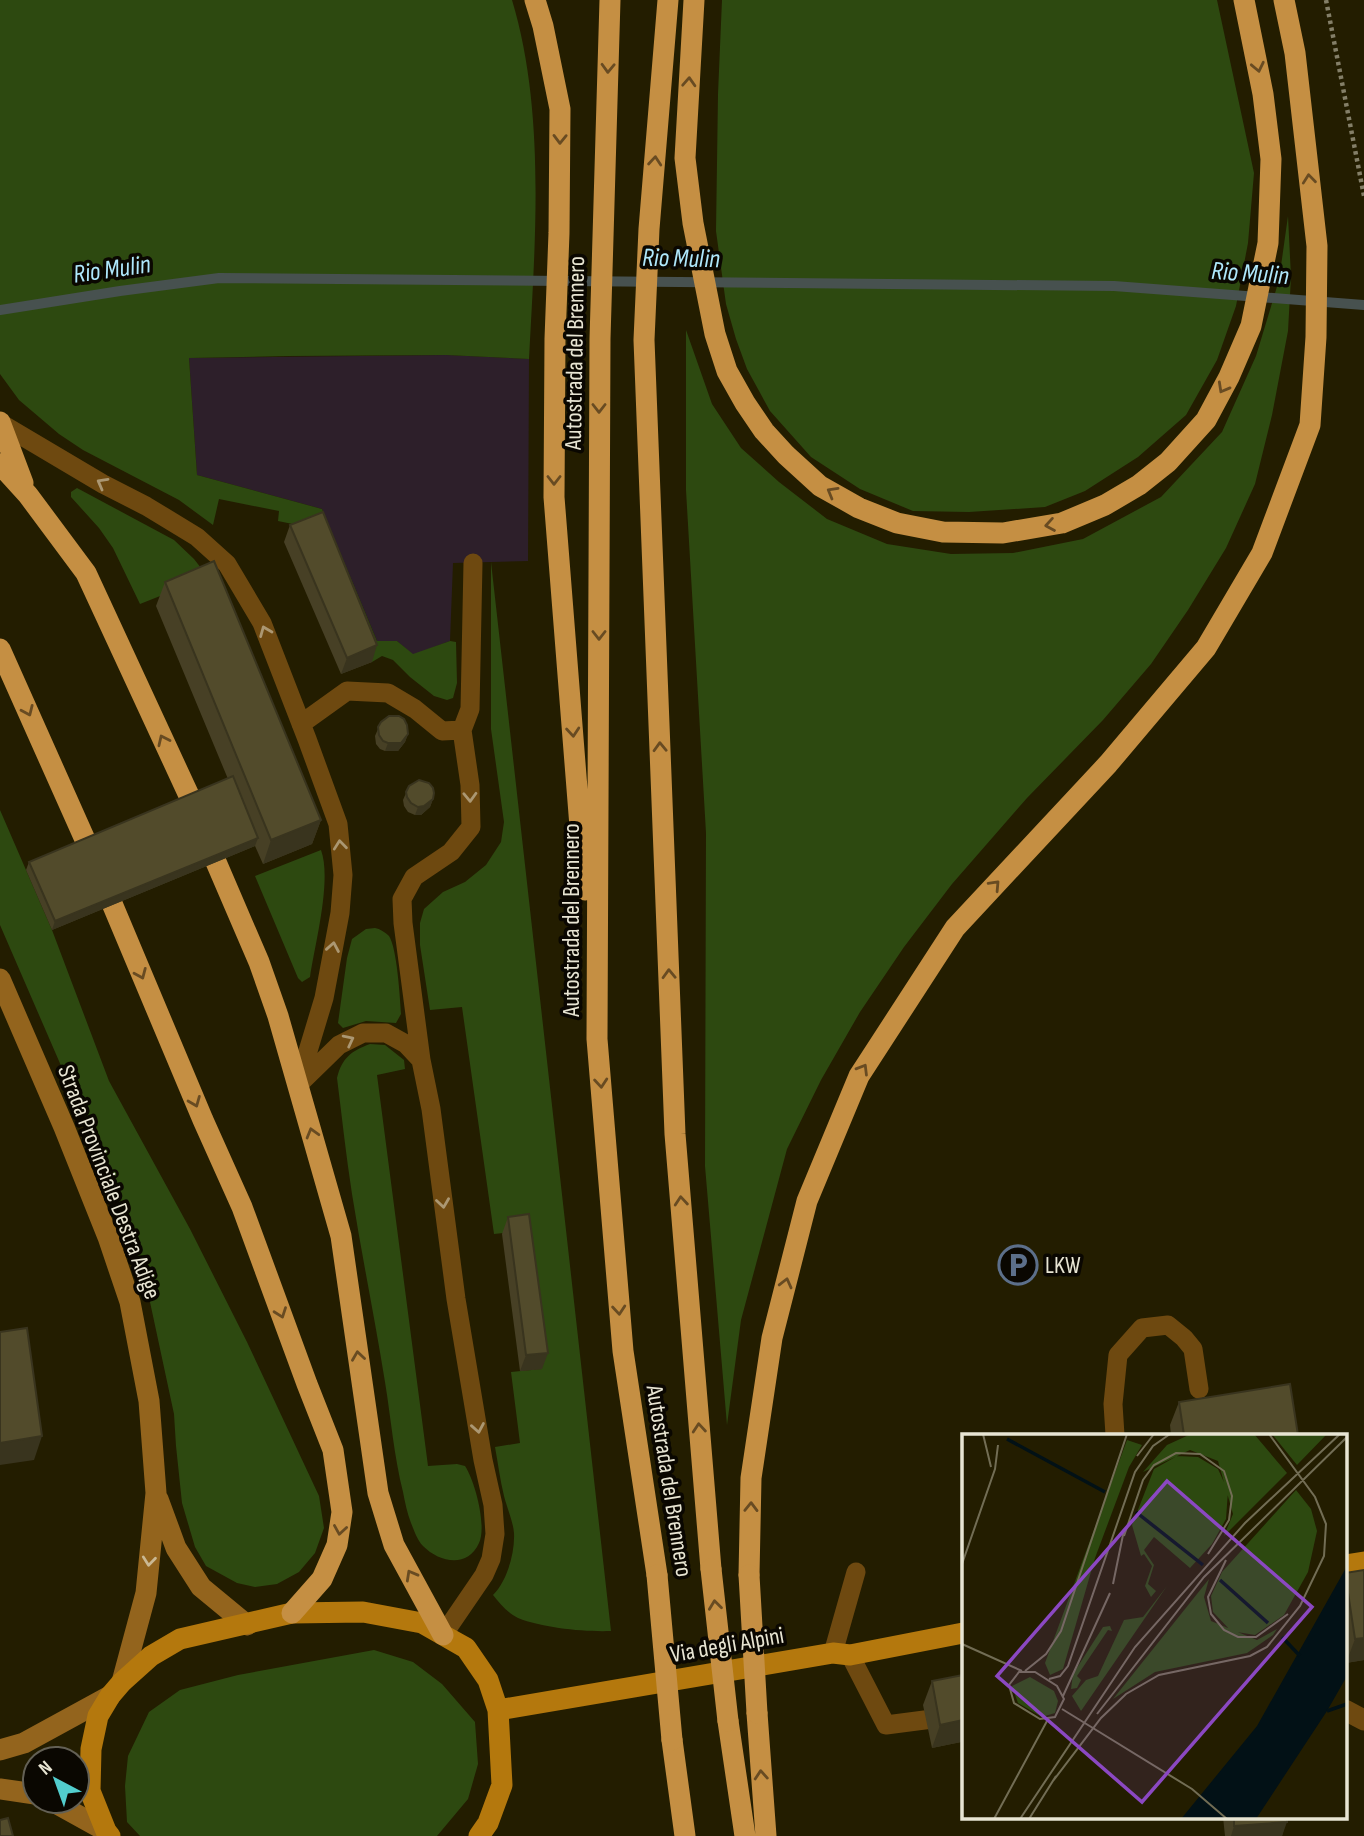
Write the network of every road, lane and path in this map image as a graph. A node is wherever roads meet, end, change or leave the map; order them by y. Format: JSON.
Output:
{"nodes":[{"id":1,"x":536,"y":0,"type":"edge"},
{"id":2,"x":610,"y":0,"type":"edge"},
{"id":3,"x":668,"y":0,"type":"edge"},
{"id":4,"x":694,"y":0,"type":"edge"},
{"id":5,"x":1244,"y":0,"type":"edge"},
{"id":6,"x":1284,"y":0,"type":"edge"},
{"id":7,"x":1326,"y":0,"type":"edge"},
{"id":8,"x":1364,"y":196,"type":"edge"},
{"id":9,"x":0,"y":422,"type":"edge"},
{"id":10,"x":0,"y":464,"type":"edge"},
{"id":11,"x":28,"y":495,"type":"junction"},
{"id":12,"x":472,"y":563,"type":"dead end"},
{"id":13,"x":0,"y":649,"type":"edge"},
{"id":14,"x":301,"y":724,"type":"junction"},
{"id":15,"x":462,"y":730,"type":"junction"},
{"id":16,"x":192,"y":802,"type":"edge"},
{"id":17,"x":216,"y":862,"type":"edge"},
{"id":18,"x":0,"y":979,"type":"edge"},
{"id":19,"x":597,"y":1039,"type":"junction"},
{"id":20,"x":421,"y":1060,"type":"junction"},
{"id":21,"x":298,"y":1084,"type":"junction"},
{"id":22,"x":1199,"y":1389,"type":"dead end"},
{"id":23,"x":1115,"y":1434,"type":"edge"},
{"id":24,"x":156,"y":1493,"type":"junction"},
{"id":25,"x":1364,"y":1562,"type":"edge"},
{"id":26,"x":1346,"y":1565,"type":"edge"},
{"id":27,"x":856,"y":1572,"type":"dead end"},
{"id":28,"x":292,"y":1613,"type":"junction"},
{"id":29,"x":247,"y":1625,"type":"junction"},
{"id":30,"x":962,"y":1633,"type":"edge"},
{"id":31,"x":443,"y":1635,"type":"junction"},
{"id":32,"x":841,"y":1654,"type":"junction"},
{"id":33,"x":116,"y":1689,"type":"junction"},
{"id":34,"x":498,"y":1710,"type":"junction"},
{"id":35,"x":1346,"y":1711,"type":"edge"},
{"id":36,"x":962,"y":1716,"type":"edge"},
{"id":37,"x":1364,"y":1720,"type":"edge"},
{"id":38,"x":0,"y":1750,"type":"edge"},
{"id":39,"x":0,"y":1789,"type":"edge"},
{"id":40,"x":21,"y":1792,"type":"edge"},
{"id":41,"x":76,"y":1815,"type":"edge"},
{"id":42,"x":108,"y":1834,"type":"edge"},
{"id":43,"x":479,"y":1836,"type":"edge"},
{"id":44,"x":685,"y":1836,"type":"edge"},
{"id":45,"x":745,"y":1836,"type":"edge"},
{"id":46,"x":766,"y":1836,"type":"edge"}],
"edges":[{"from":1,"to":19,"type":"highway","one_way":true},
{"from":2,"to":19,"type":"highway","name":"Autostrada del Brennero","one_way":true},
{"from":45,"to":3,"type":"highway","name":"Autostrada del Brennero","one_way":true,"bridge":true},
{"from":5,"to":4,"type":"highway","one_way":true},
{"from":46,"to":6,"type":"highway","one_way":true,"bridge":true},
{"from":7,"to":8,"type":"path"},
{"from":9,"to":11,"type":"highway"},
{"from":14,"to":9,"type":"lane","one_way":true},
{"from":10,"to":11,"type":"highway"},
{"from":16,"to":11,"type":"highway","one_way":true},
{"from":12,"to":15,"type":"lane"},
{"from":13,"to":28,"type":"highway","one_way":true},
{"from":14,"to":15,"type":"lane"},
{"from":21,"to":14,"type":"lane","one_way":true},
{"from":15,"to":20,"type":"lane","one_way":true},
{"from":17,"to":21,"type":"highway"},
{"from":18,"to":24,"type":"main road","name":"Strada Provinciale Destra Adige"},
{"from":19,"to":44,"type":"highway","name":"Autostrada del Brennero","one_way":true,"bridge":true},
{"from":21,"to":20,"type":"lane","one_way":true},
{"from":20,"to":31,"type":"lane","one_way":true},
{"from":31,"to":21,"type":"highway","one_way":true},
{"from":22,"to":23,"type":"lane"},
{"from":24,"to":29,"type":"main road","name":"Strada Provinciale Destra Adige"},
{"from":24,"to":33,"type":"main road","name":"Strada Provinciale Destra Adige","one_way":true},
{"from":25,"to":26,"type":"main road"},
{"from":27,"to":32,"type":"lane"},
{"from":28,"to":29,"type":"main road"},
{"from":28,"to":31,"type":"main road"},
{"from":29,"to":33,"type":"main road"},
{"from":30,"to":32,"type":"main road","name":"Via degli Alpini"},
{"from":31,"to":34,"type":"main road"},
{"from":32,"to":34,"type":"main road","name":"Via degli Alpini"},
{"from":32,"to":36,"type":"lane"},
{"from":33,"to":38,"type":"main road"},
{"from":33,"to":42,"type":"main road"},
{"from":34,"to":43,"type":"main road"},
{"from":35,"to":37,"type":"street"},
{"from":39,"to":40,"type":"main road"},
{"from":41,"to":42,"type":"main road"}]}
